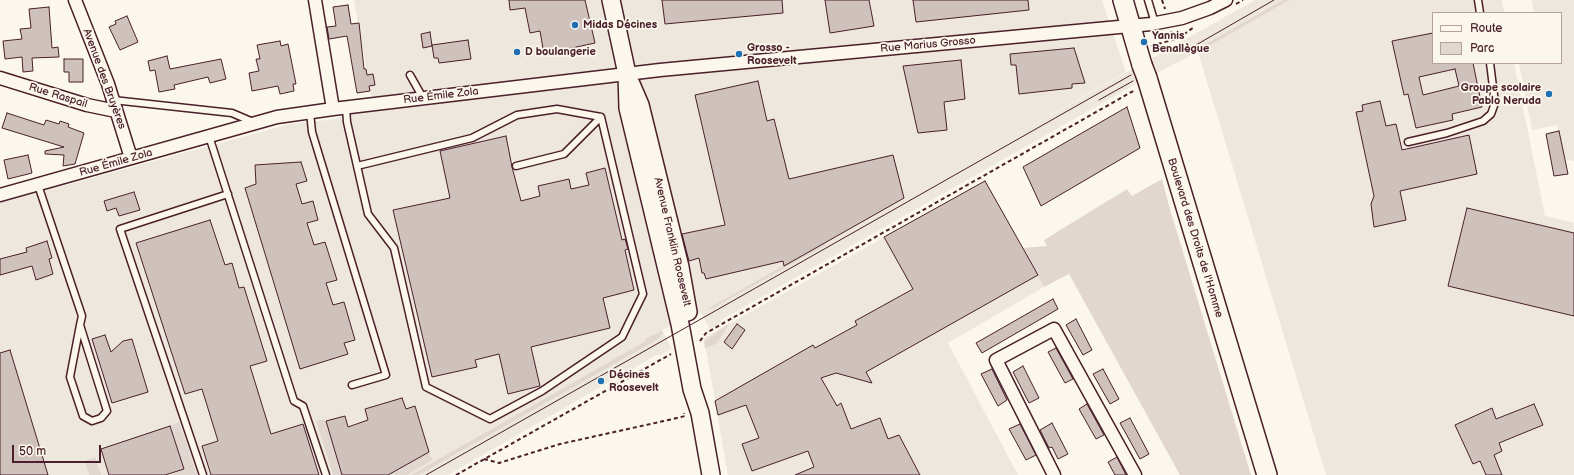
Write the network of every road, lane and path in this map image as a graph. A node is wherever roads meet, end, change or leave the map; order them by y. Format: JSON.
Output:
{"nodes":[{"id":1,"x":75,"y":0,"type":"edge"},
{"id":2,"x":315,"y":0,"type":"edge"},
{"id":3,"x":611,"y":0,"type":"edge"},
{"id":4,"x":1123,"y":0,"type":"edge"},
{"id":5,"x":1148,"y":0,"type":"edge"},
{"id":6,"x":1226,"y":0,"type":"edge"},
{"id":7,"x":1478,"y":0,"type":"edge"},
{"id":8,"x":1480,"y":12,"type":"edge"},
{"id":9,"x":1155,"y":23,"type":"junction"},
{"id":10,"x":1131,"y":26,"type":"junction"},
{"id":11,"x":1179,"y":38,"type":"dead end"},
{"id":12,"x":1490,"y":64,"type":"edge"},
{"id":13,"x":1141,"y":70,"type":"junction"},
{"id":14,"x":627,"y":74,"type":"junction"},
{"id":15,"x":410,"y":75,"type":"dead end"},
{"id":16,"x":0,"y":78,"type":"edge"},
{"id":17,"x":422,"y":98,"type":"junction"},
{"id":18,"x":115,"y":106,"type":"junction"},
{"id":19,"x":346,"y":107,"type":"junction"},
{"id":20,"x":333,"y":108,"type":"junction"},
{"id":21,"x":310,"y":112,"type":"junction"},
{"id":22,"x":601,"y":117,"type":"junction"},
{"id":23,"x":255,"y":122,"type":"junction"},
{"id":24,"x":209,"y":136,"type":"junction"},
{"id":25,"x":1408,"y":142,"type":"dead end"},
{"id":26,"x":131,"y":158,"type":"junction"},
{"id":27,"x":357,"y":166,"type":"junction"},
{"id":28,"x":516,"y":166,"type":"dead end"},
{"id":29,"x":38,"y":185,"type":"junction"},
{"id":30,"x":228,"y":194,"type":"junction"},
{"id":31,"x":0,"y":195,"type":"edge"},
{"id":32,"x":80,"y":325,"type":"junction"},
{"id":33,"x":700,"y":341,"type":"dead end"},
{"id":34,"x":673,"y":354,"type":"dead end"},
{"id":35,"x":352,"y":385,"type":"dead end"},
{"id":36,"x":692,"y":411,"type":"junction"},
{"id":37,"x":484,"y":459,"type":"junction"},
{"id":38,"x":203,"y":475,"type":"edge"},
{"id":39,"x":326,"y":475,"type":"edge"},
{"id":40,"x":456,"y":475,"type":"edge"},
{"id":41,"x":711,"y":475,"type":"edge"},
{"id":42,"x":1054,"y":475,"type":"edge"},
{"id":43,"x":1135,"y":475,"type":"edge"},
{"id":44,"x":1267,"y":475,"type":"edge"}],
"edges":[{"from":1,"to":18,"type":"street","name":"Avenue des Bruyères"},
{"from":2,"to":20,"type":"street"},
{"from":3,"to":14,"type":"street","name":"Avenue Franklin Roosevelt"},
{"from":4,"to":10,"type":"main road","name":"Boulevard des Droits de l'Homme"},
{"from":5,"to":9,"type":"lane"},
{"from":6,"to":9,"type":"street","name":"Rue Marius Grosso"},
{"from":7,"to":8,"type":"lane"},
{"from":9,"to":10,"type":"street","name":"Rue Marius Grosso"},
{"from":10,"to":13,"type":"main road","name":"Boulevard des Droits de l'Homme"},
{"from":10,"to":14,"type":"street","name":"Rue Marius Grosso"},
{"from":11,"to":13,"type":"path"},
{"from":12,"to":25,"type":"lane"},
{"from":13,"to":33,"type":"path"},
{"from":13,"to":44,"type":"main road","name":"Boulevard des Droits de l'Homme"},
{"from":14,"to":17,"type":"street","name":"Rue Émile Zola"},
{"from":14,"to":36,"type":"street","name":"Avenue Franklin Roosevelt"},
{"from":15,"to":17,"type":"lane"},
{"from":16,"to":18,"type":"street","name":"Rue Raspail"},
{"from":17,"to":19,"type":"street","name":"Rue Émile Zola"},
{"from":18,"to":23,"type":"lane"},
{"from":18,"to":26,"type":"street","name":"Avenue des Bruyères"},
{"from":19,"to":20,"type":"street","name":"Rue Émile Zola"},
{"from":19,"to":27,"type":"lane"},
{"from":20,"to":21,"type":"street","name":"Rue Émile Zola"},
{"from":21,"to":23,"type":"street","name":"Rue Émile Zola"},
{"from":21,"to":35,"type":"lane"},
{"from":22,"to":27,"type":"lane"},
{"from":22,"to":27,"type":"lane"},
{"from":22,"to":28,"type":"lane"},
{"from":23,"to":24,"type":"street","name":"Rue Émile Zola"},
{"from":24,"to":26,"type":"street","name":"Rue Émile Zola"},
{"from":24,"to":30,"type":"lane"},
{"from":26,"to":29,"type":"street","name":"Rue Émile Zola"},
{"from":29,"to":31,"type":"street","name":"Rue Émile Zola"},
{"from":29,"to":32,"type":"lane"},
{"from":30,"to":38,"type":"lane"},
{"from":30,"to":39,"type":"lane"},
{"from":32,"to":32,"type":"lane"},
{"from":34,"to":37,"type":"path"},
{"from":36,"to":37,"type":"path"},
{"from":36,"to":41,"type":"street","name":"Avenue Franklin Roosevelt"},
{"from":37,"to":40,"type":"path"},
{"from":42,"to":43,"type":"street"}]}
